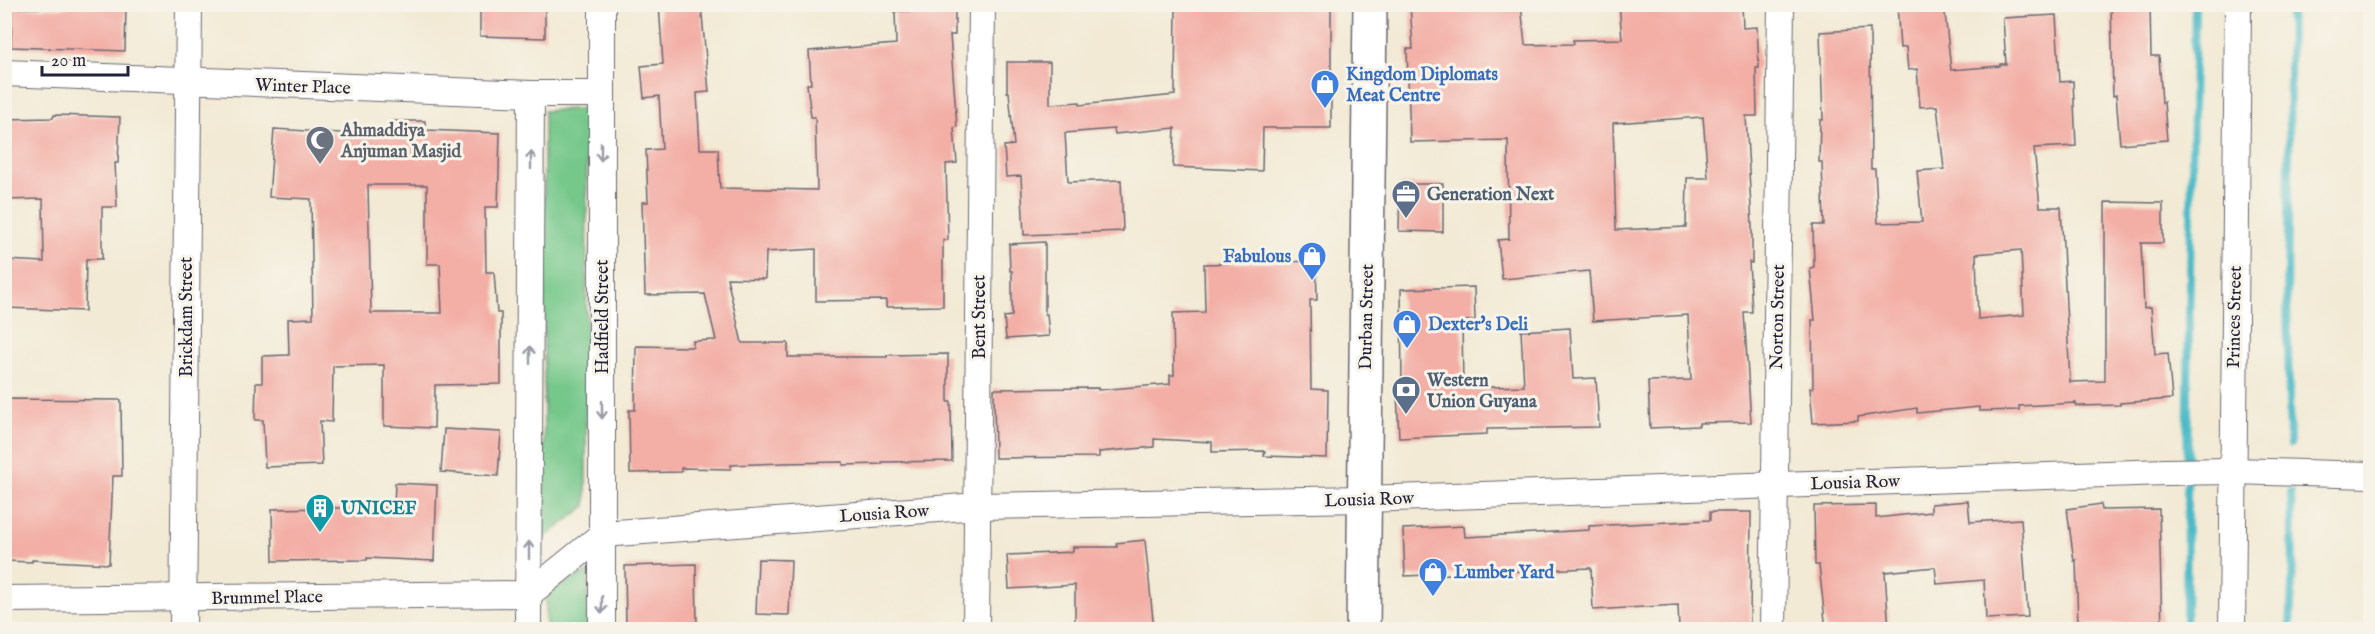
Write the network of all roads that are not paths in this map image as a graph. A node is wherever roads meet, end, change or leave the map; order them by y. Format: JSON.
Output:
{"nodes":[{"id":1,"x":189,"y":4,"type":"edge"},
{"id":2,"x":602,"y":4,"type":"edge"},
{"id":3,"x":982,"y":4,"type":"edge"},
{"id":4,"x":1370,"y":4,"type":"edge"},
{"id":5,"x":1781,"y":4,"type":"edge"},
{"id":6,"x":2238,"y":4,"type":"edge"},
{"id":7,"x":4,"y":73,"type":"edge"},
{"id":8,"x":188,"y":82,"type":"junction"},
{"id":9,"x":531,"y":94,"type":"junction"},
{"id":10,"x":601,"y":94,"type":"junction"},
{"id":11,"x":2222,"y":471,"type":"junction"},
{"id":12,"x":2370,"y":475,"type":"edge"},
{"id":13,"x":1775,"y":484,"type":"junction"},
{"id":14,"x":1364,"y":499,"type":"junction"},
{"id":15,"x":978,"y":506,"type":"junction"},
{"id":16,"x":603,"y":534,"type":"junction"},
{"id":17,"x":529,"y":594,"type":"junction"},
{"id":18,"x":184,"y":598,"type":"junction"},
{"id":19,"x":4,"y":599,"type":"edge"},
{"id":20,"x":183,"y":630,"type":"edge"},
{"id":21,"x":528,"y":630,"type":"edge"},
{"id":22,"x":602,"y":630,"type":"edge"},
{"id":23,"x":976,"y":630,"type":"edge"},
{"id":24,"x":1363,"y":630,"type":"edge"},
{"id":25,"x":1773,"y":630,"type":"edge"},
{"id":26,"x":2232,"y":630,"type":"edge"}],
"edges":[{"from":1,"to":8,"type":"street","name":"Brickdam Street"},
{"from":2,"to":10,"type":"street","name":"Hadfield Street"},
{"from":3,"to":15,"type":"street","name":"Bent Street"},
{"from":4,"to":14,"type":"street","name":"Durban Street"},
{"from":5,"to":13,"type":"street","name":"Norton Street"},
{"from":6,"to":11,"type":"street","name":"Princes Street"},
{"from":7,"to":8,"type":"street","name":"Winter Place"},
{"from":8,"to":9,"type":"street","name":"Winter Place"},
{"from":8,"to":18,"type":"street","name":"Brickdam Street"},
{"from":9,"to":10,"type":"street","name":"Winter Place"},
{"from":17,"to":9,"type":"street","one_way":true},
{"from":10,"to":16,"type":"street","name":"Hadfield Street","one_way":true},
{"from":11,"to":12,"type":"street","name":"Lousia Row"},
{"from":11,"to":13,"type":"street","name":"Lousia Row"},
{"from":11,"to":26,"type":"street","name":"Princes Street"},
{"from":13,"to":14,"type":"street","name":"Lousia Row"},
{"from":13,"to":25,"type":"street","name":"Norton Street"},
{"from":14,"to":15,"type":"street","name":"Lousia Row"},
{"from":14,"to":24,"type":"street","name":"Durban Street"},
{"from":15,"to":16,"type":"street","name":"Lousia Row"},
{"from":15,"to":23,"type":"street","name":"Bent Street"},
{"from":16,"to":17,"type":"street"},
{"from":16,"to":22,"type":"street","name":"Hadfield Street","one_way":true},
{"from":17,"to":18,"type":"street","name":"Brummel Place"},
{"from":17,"to":21,"type":"street"},
{"from":18,"to":19,"type":"street","name":"Brummel Place"},
{"from":18,"to":20,"type":"street","name":"Brickdam Street"}]}
